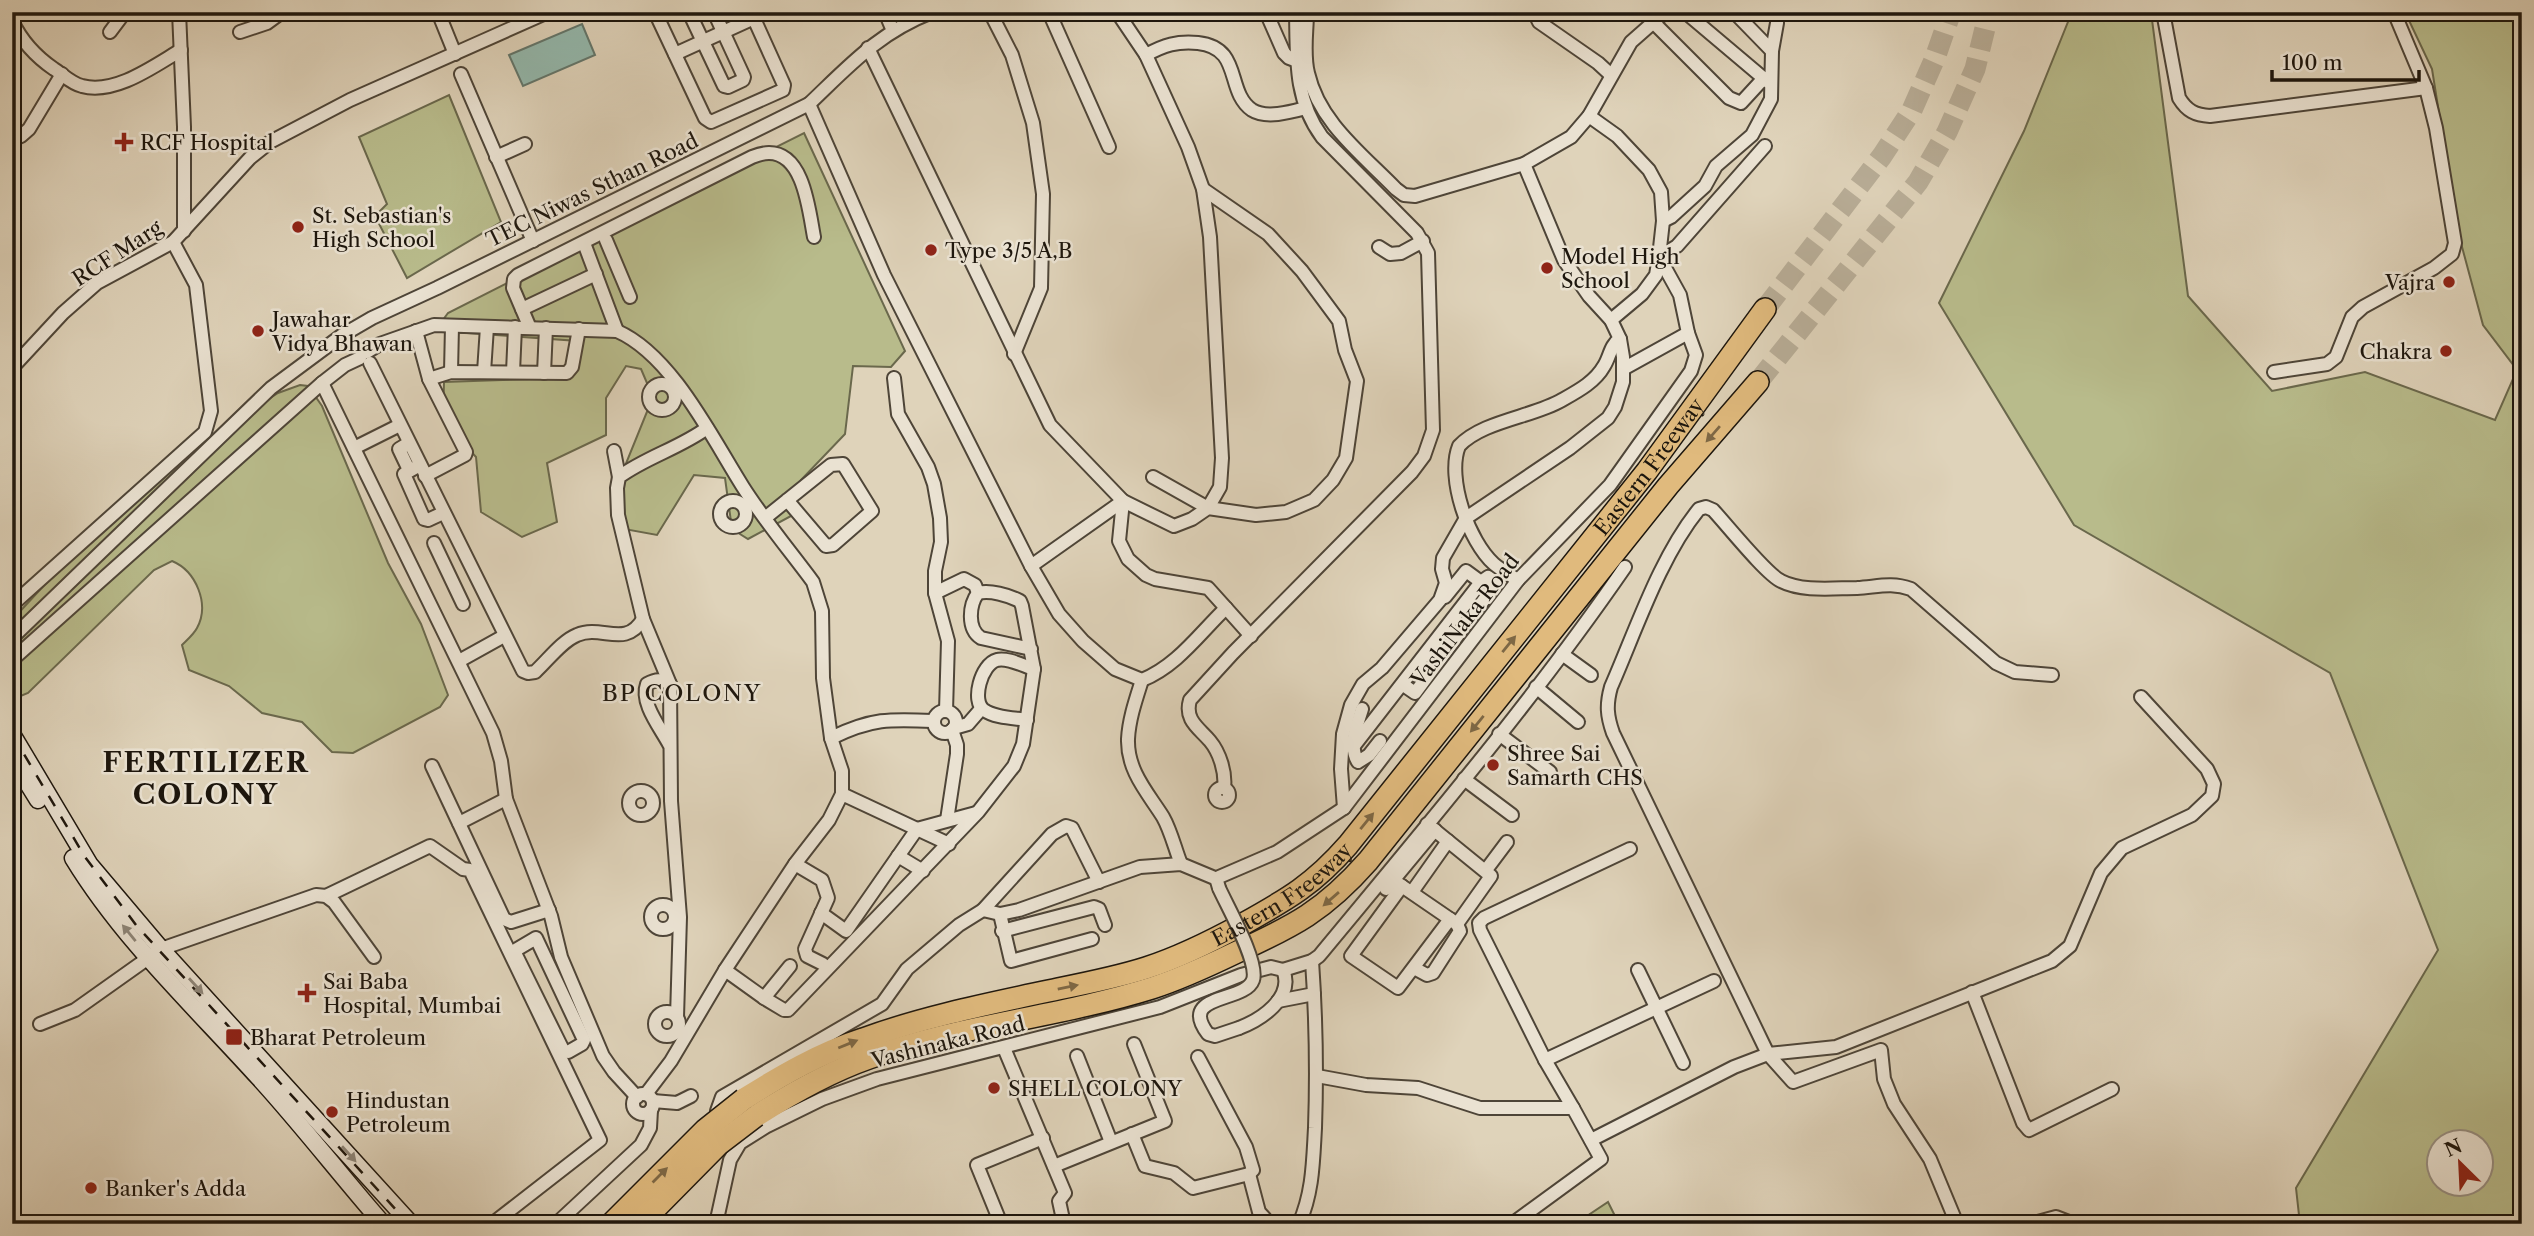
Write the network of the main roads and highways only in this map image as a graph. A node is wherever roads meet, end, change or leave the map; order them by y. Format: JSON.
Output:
{"nodes":[{"id":1,"x":1765,"y":309,"type":"tunnel mouth"},
{"id":2,"x":1758,"y":382,"type":"tunnel mouth"},
{"id":3,"x":12,"y":734,"type":"edge"},
{"id":4,"x":12,"y":758,"type":"edge"},
{"id":5,"x":49,"y":809,"type":"junction"},
{"id":6,"x":750,"y":1107,"type":"junction"},
{"id":7,"x":316,"y":1130,"type":"junction"},
{"id":8,"x":374,"y":1182,"type":"junction"},
{"id":9,"x":360,"y":1198,"type":"junction"},
{"id":10,"x":383,"y":1224,"type":"edge"},
{"id":11,"x":411,"y":1224,"type":"edge"},
{"id":12,"x":611,"y":1224,"type":"edge"},
{"id":13,"x":640,"y":1224,"type":"edge"}],
"edges":[{"from":6,"to":1,"type":"highway","name":"Eastern Freeway","one_way":true},
{"from":2,"to":6,"type":"highway","name":"Eastern Freeway","one_way":true},
{"from":3,"to":5,"type":"main road"},
{"from":4,"to":5,"type":"main road"},
{"from":5,"to":7,"type":"main road"},
{"from":12,"to":6,"type":"highway","name":"Eastern Freeway","one_way":true,"bridge":true},
{"from":6,"to":13,"type":"highway","name":"Eastern Freeway","bridge":true},
{"from":7,"to":8,"type":"main road","one_way":true},
{"from":7,"to":9,"type":"main road"},
{"from":8,"to":9,"type":"main road"},
{"from":8,"to":11,"type":"main road"},
{"from":9,"to":10,"type":"main road"}]}
